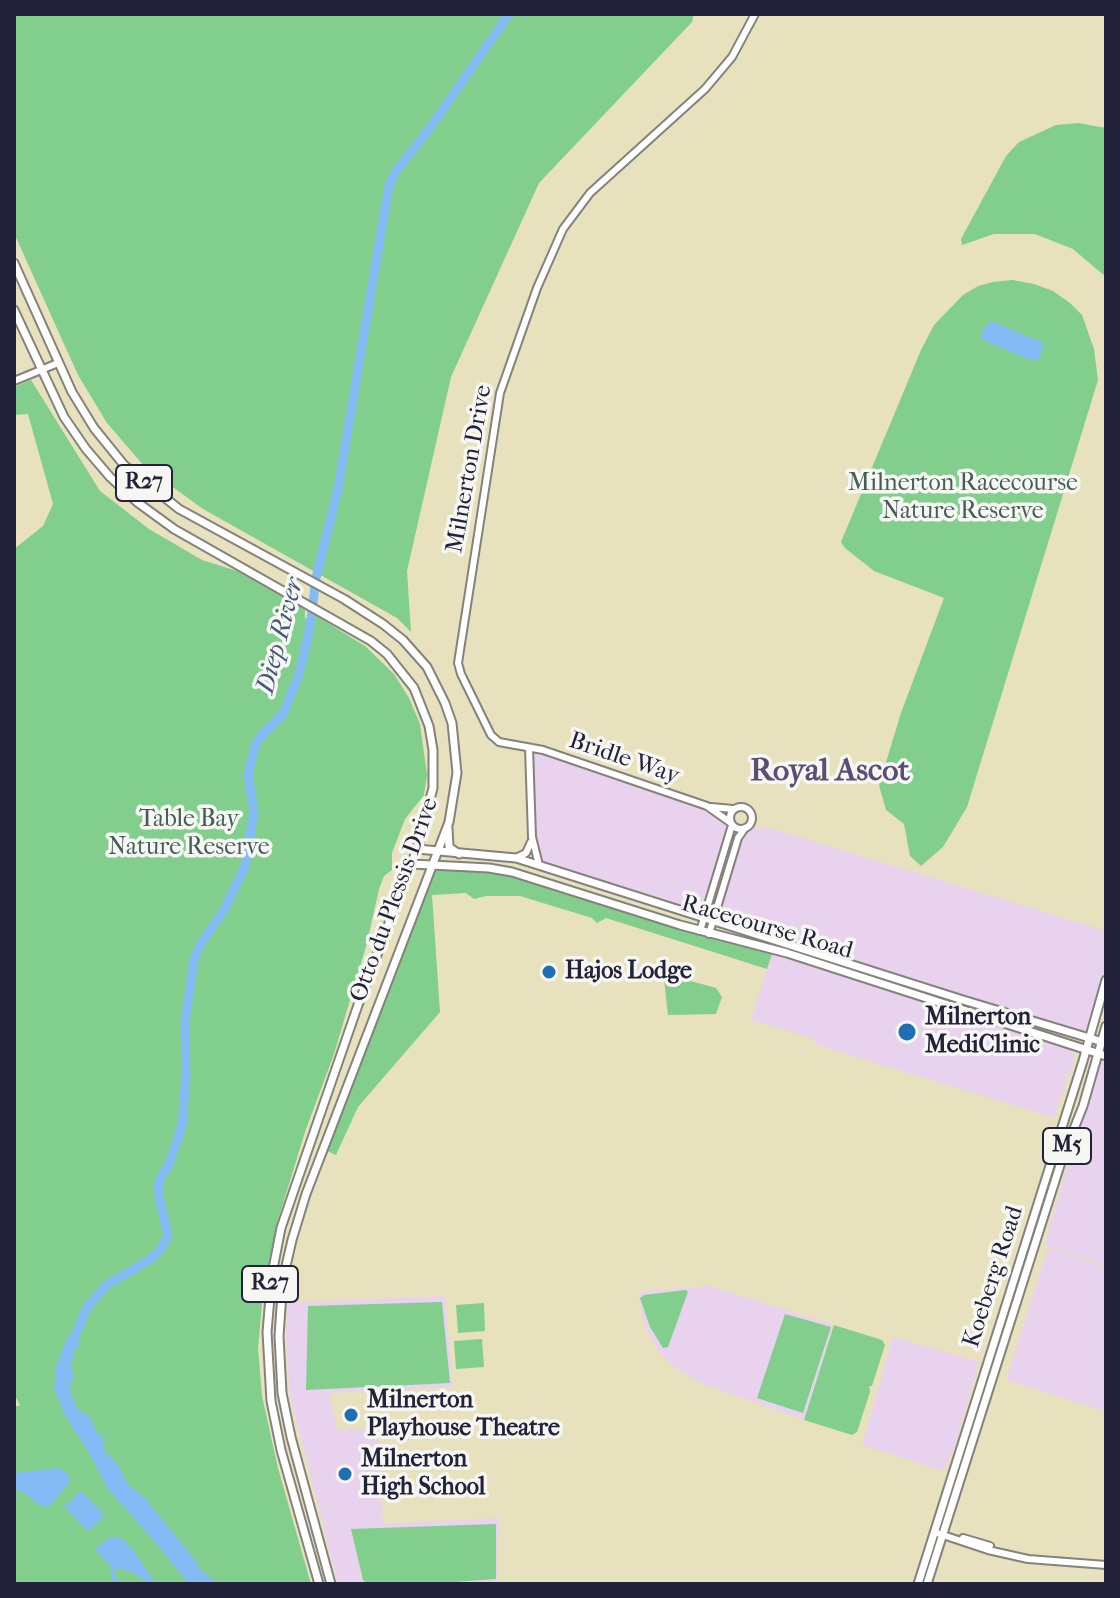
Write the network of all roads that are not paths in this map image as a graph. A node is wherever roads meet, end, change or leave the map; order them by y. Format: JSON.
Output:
{"nodes":[{"id":1,"x":755,"y":14,"type":"edge"},
{"id":2,"x":14,"y":263,"type":"edge"},
{"id":3,"x":14,"y":310,"type":"edge"},
{"id":4,"x":58,"y":363,"type":"junction"},
{"id":5,"x":40,"y":370,"type":"junction"},
{"id":6,"x":14,"y":381,"type":"edge"},
{"id":7,"x":529,"y":748,"type":"junction"},
{"id":8,"x":707,"y":806,"type":"junction"},
{"id":9,"x":733,"y":809,"type":"junction"},
{"id":10,"x":449,"y":822,"type":"junction"},
{"id":11,"x":732,"y":824,"type":"junction"},
{"id":12,"x":745,"y":828,"type":"junction"},
{"id":13,"x":532,"y":837,"type":"junction"},
{"id":14,"x":417,"y":849,"type":"junction"},
{"id":15,"x":436,"y":853,"type":"junction"},
{"id":16,"x":459,"y":854,"type":"junction"},
{"id":17,"x":516,"y":858,"type":"junction"},
{"id":18,"x":412,"y":864,"type":"junction"},
{"id":19,"x":539,"y":865,"type":"junction"},
{"id":20,"x":430,"y":866,"type":"junction"},
{"id":21,"x":709,"y":919,"type":"junction"},
{"id":22,"x":704,"y":932,"type":"junction"},
{"id":23,"x":1106,"y":980,"type":"edge"},
{"id":24,"x":1106,"y":1026,"type":"edge"},
{"id":25,"x":1090,"y":1038,"type":"junction"},
{"id":26,"x":1104,"y":1042,"type":"edge"},
{"id":27,"x":1087,"y":1049,"type":"junction"},
{"id":28,"x":1102,"y":1054,"type":"edge"},
{"id":29,"x":939,"y":1532,"type":"junction"},
{"id":30,"x":1106,"y":1565,"type":"edge"},
{"id":31,"x":319,"y":1584,"type":"edge"},
{"id":32,"x":331,"y":1584,"type":"edge"},
{"id":33,"x":918,"y":1584,"type":"edge"},
{"id":34,"x":927,"y":1584,"type":"edge"}],
"edges":[{"from":1,"to":7,"type":"street","name":"Milnerton Drive"},
{"from":2,"to":4,"type":"main road","name":"Otto du Plessis Drive","number":"R27"},
{"from":3,"to":5,"type":"main road","name":"Otto du Plessis Drive","number":"R27"},
{"from":4,"to":5,"type":"street"},
{"from":4,"to":10,"type":"main road","name":"Otto du Plessis Drive","number":"R27"},
{"from":5,"to":6,"type":"street"},
{"from":5,"to":14,"type":"main road","name":"Otto du Plessis Drive","number":"R27"},
{"from":7,"to":8,"type":"street","name":"Bridle Way"},
{"from":7,"to":13,"type":"street"},
{"from":8,"to":9,"type":"street","name":"Bridle Way"},
{"from":8,"to":11,"type":"street","name":"Bridle Way"},
{"from":9,"to":11,"type":"street"},
{"from":9,"to":12,"type":"street"},
{"from":10,"to":15,"type":"main road","name":"Otto du Plessis Drive","number":"R27"},
{"from":10,"to":16,"type":"main road"},
{"from":11,"to":12,"type":"street"},
{"from":11,"to":21,"type":"street"},
{"from":12,"to":21,"type":"street"},
{"from":13,"to":17,"type":"street"},
{"from":13,"to":19,"type":"street"},
{"from":14,"to":15,"type":"main road","name":"Racecourse Road"},
{"from":14,"to":18,"type":"main road","name":"Otto du Plessis Drive","number":"R27"},
{"from":15,"to":16,"type":"main road","name":"Racecourse Road"},
{"from":15,"to":20,"type":"main road","name":"Otto du Plessis Drive","number":"R27"},
{"from":16,"to":17,"type":"main road","name":"Racecourse Road"},
{"from":17,"to":19,"type":"main road","name":"Racecourse Road"},
{"from":18,"to":20,"type":"main road","name":"Racecourse Road"},
{"from":18,"to":31,"type":"main road","name":"Otto du Plessis Drive","number":"R27"},
{"from":19,"to":21,"type":"main road","name":"Racecourse Road"},
{"from":20,"to":22,"type":"main road","name":"Racecourse Road"},
{"from":20,"to":32,"type":"main road","name":"Otto du Plessis Drive","number":"R27"},
{"from":21,"to":22,"type":"street"},
{"from":21,"to":25,"type":"main road","name":"Racecourse Road"},
{"from":22,"to":27,"type":"main road","name":"Racecourse Road"},
{"from":23,"to":25,"type":"main road","name":"Koeberg Road","number":"M5"},
{"from":24,"to":26,"type":"main road","name":"Koeberg Road","number":"M5"},
{"from":25,"to":26,"type":"main road","name":"Racecourse Road"},
{"from":25,"to":27,"type":"main road","name":"Koeberg Road","number":"M5"},
{"from":26,"to":28,"type":"main road","name":"Koeberg Road","number":"M5"},
{"from":27,"to":28,"type":"main road","name":"Racecourse Road"},
{"from":27,"to":29,"type":"main road","name":"Koeberg Road","number":"M5"},
{"from":28,"to":29,"type":"main road","name":"Koeberg Road","number":"M5"},
{"from":29,"to":30,"type":"street"},
{"from":29,"to":33,"type":"main road","name":"Koeberg Road","number":"M5"},
{"from":29,"to":34,"type":"main road","name":"Koeberg Road","number":"M5"}]}
